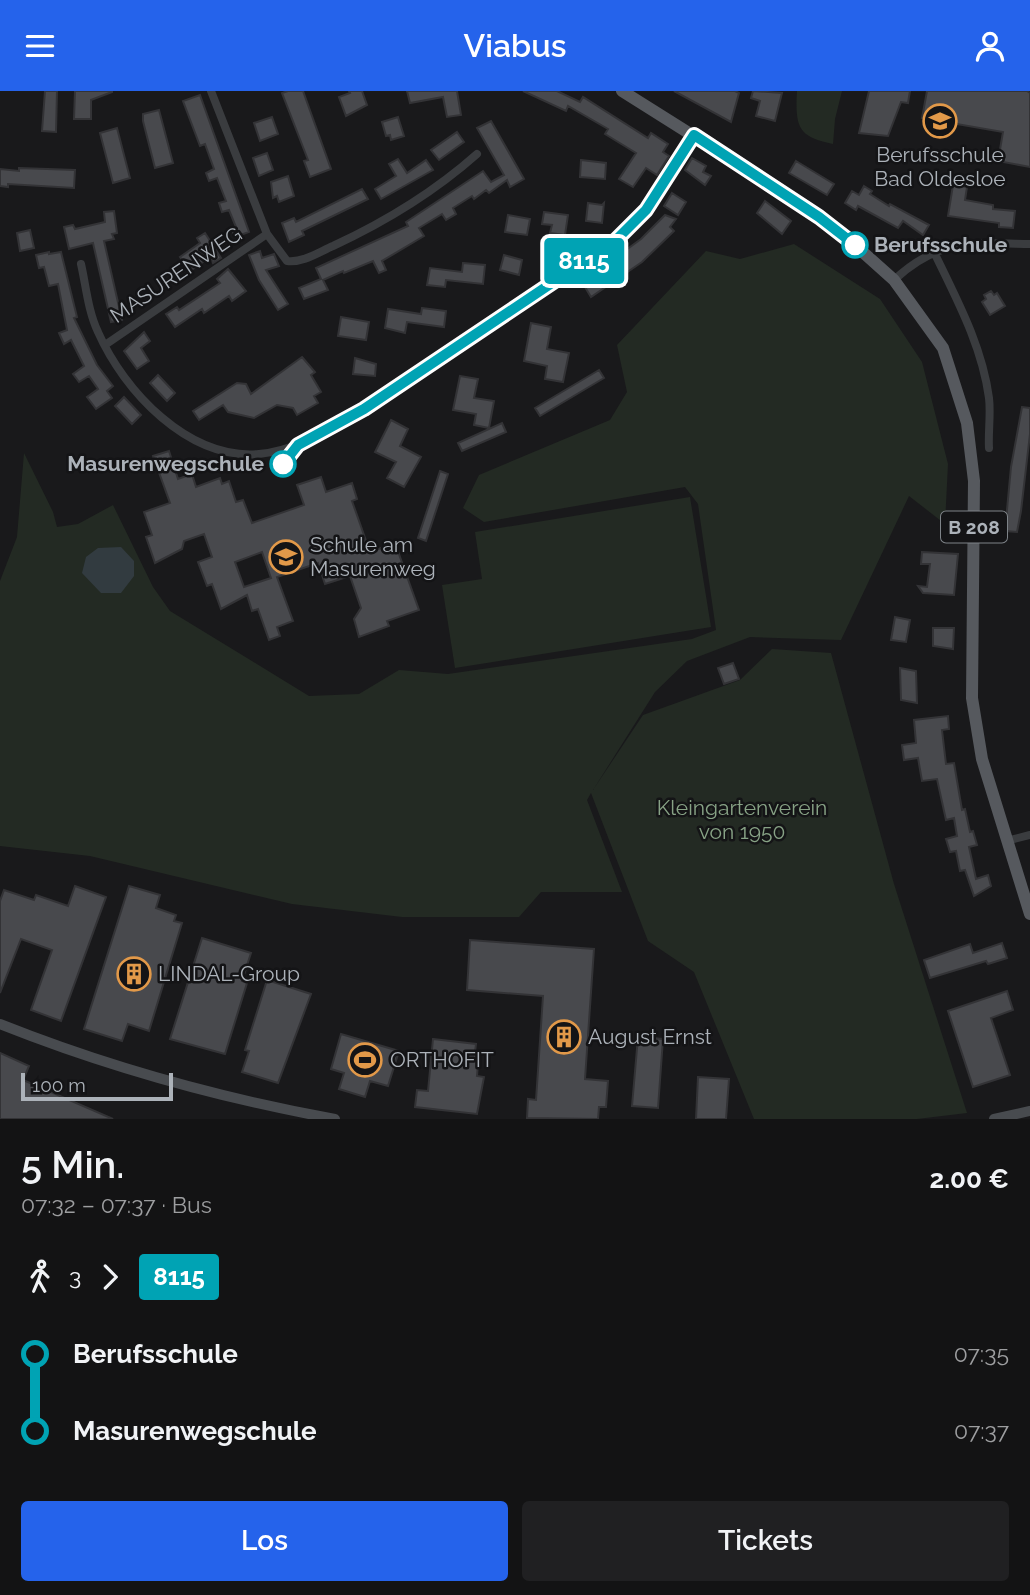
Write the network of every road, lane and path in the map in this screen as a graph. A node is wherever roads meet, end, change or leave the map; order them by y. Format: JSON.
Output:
{"nodes":[{"id":1,"x":211,"y":91,"type":"edge"},
{"id":2,"x":622,"y":91,"type":"edge"},
{"id":3,"x":694,"y":135,"type":"junction"},
{"id":4,"x":477,"y":154,"type":"dead end"},
{"id":5,"x":267,"y":234,"type":"junction"},
{"id":6,"x":1030,"y":244,"type":"edge"},
{"id":7,"x":933,"y":250,"type":"junction"},
{"id":8,"x":81,"y":264,"type":"dead end"},
{"id":9,"x":894,"y":280,"type":"junction"},
{"id":10,"x":105,"y":345,"type":"junction"},
{"id":11,"x":989,"y":448,"type":"dead end"},
{"id":12,"x":1030,"y":835,"type":"edge"},
{"id":13,"x":1006,"y":841,"type":"junction"},
{"id":14,"x":1030,"y":914,"type":"edge"},
{"id":15,"x":0,"y":1024,"type":"edge"},
{"id":16,"x":1030,"y":1111,"type":"edge"},
{"id":17,"x":335,"y":1119,"type":"edge"},
{"id":18,"x":994,"y":1119,"type":"edge"}],
"edges":[{"from":1,"to":5,"type":"street"},
{"from":2,"to":3,"type":"main road","number":"B 208"},
{"from":3,"to":9,"type":"main road","number":"B 208"},
{"from":3,"to":10,"type":"street","name":"MASURENWEG"},
{"from":4,"to":5,"type":"street"},
{"from":5,"to":10,"type":"street","name":"MASURENWEG"},
{"from":6,"to":7,"type":"street"},
{"from":7,"to":9,"type":"street"},
{"from":7,"to":11,"type":"street"},
{"from":8,"to":10,"type":"street","name":"MASURENWEG"},
{"from":9,"to":13,"type":"main road","number":"B 208"},
{"from":12,"to":13,"type":"street"},
{"from":13,"to":14,"type":"main road","number":"B 208"},
{"from":15,"to":17,"type":"main road"},
{"from":16,"to":18,"type":"main road"}]}
